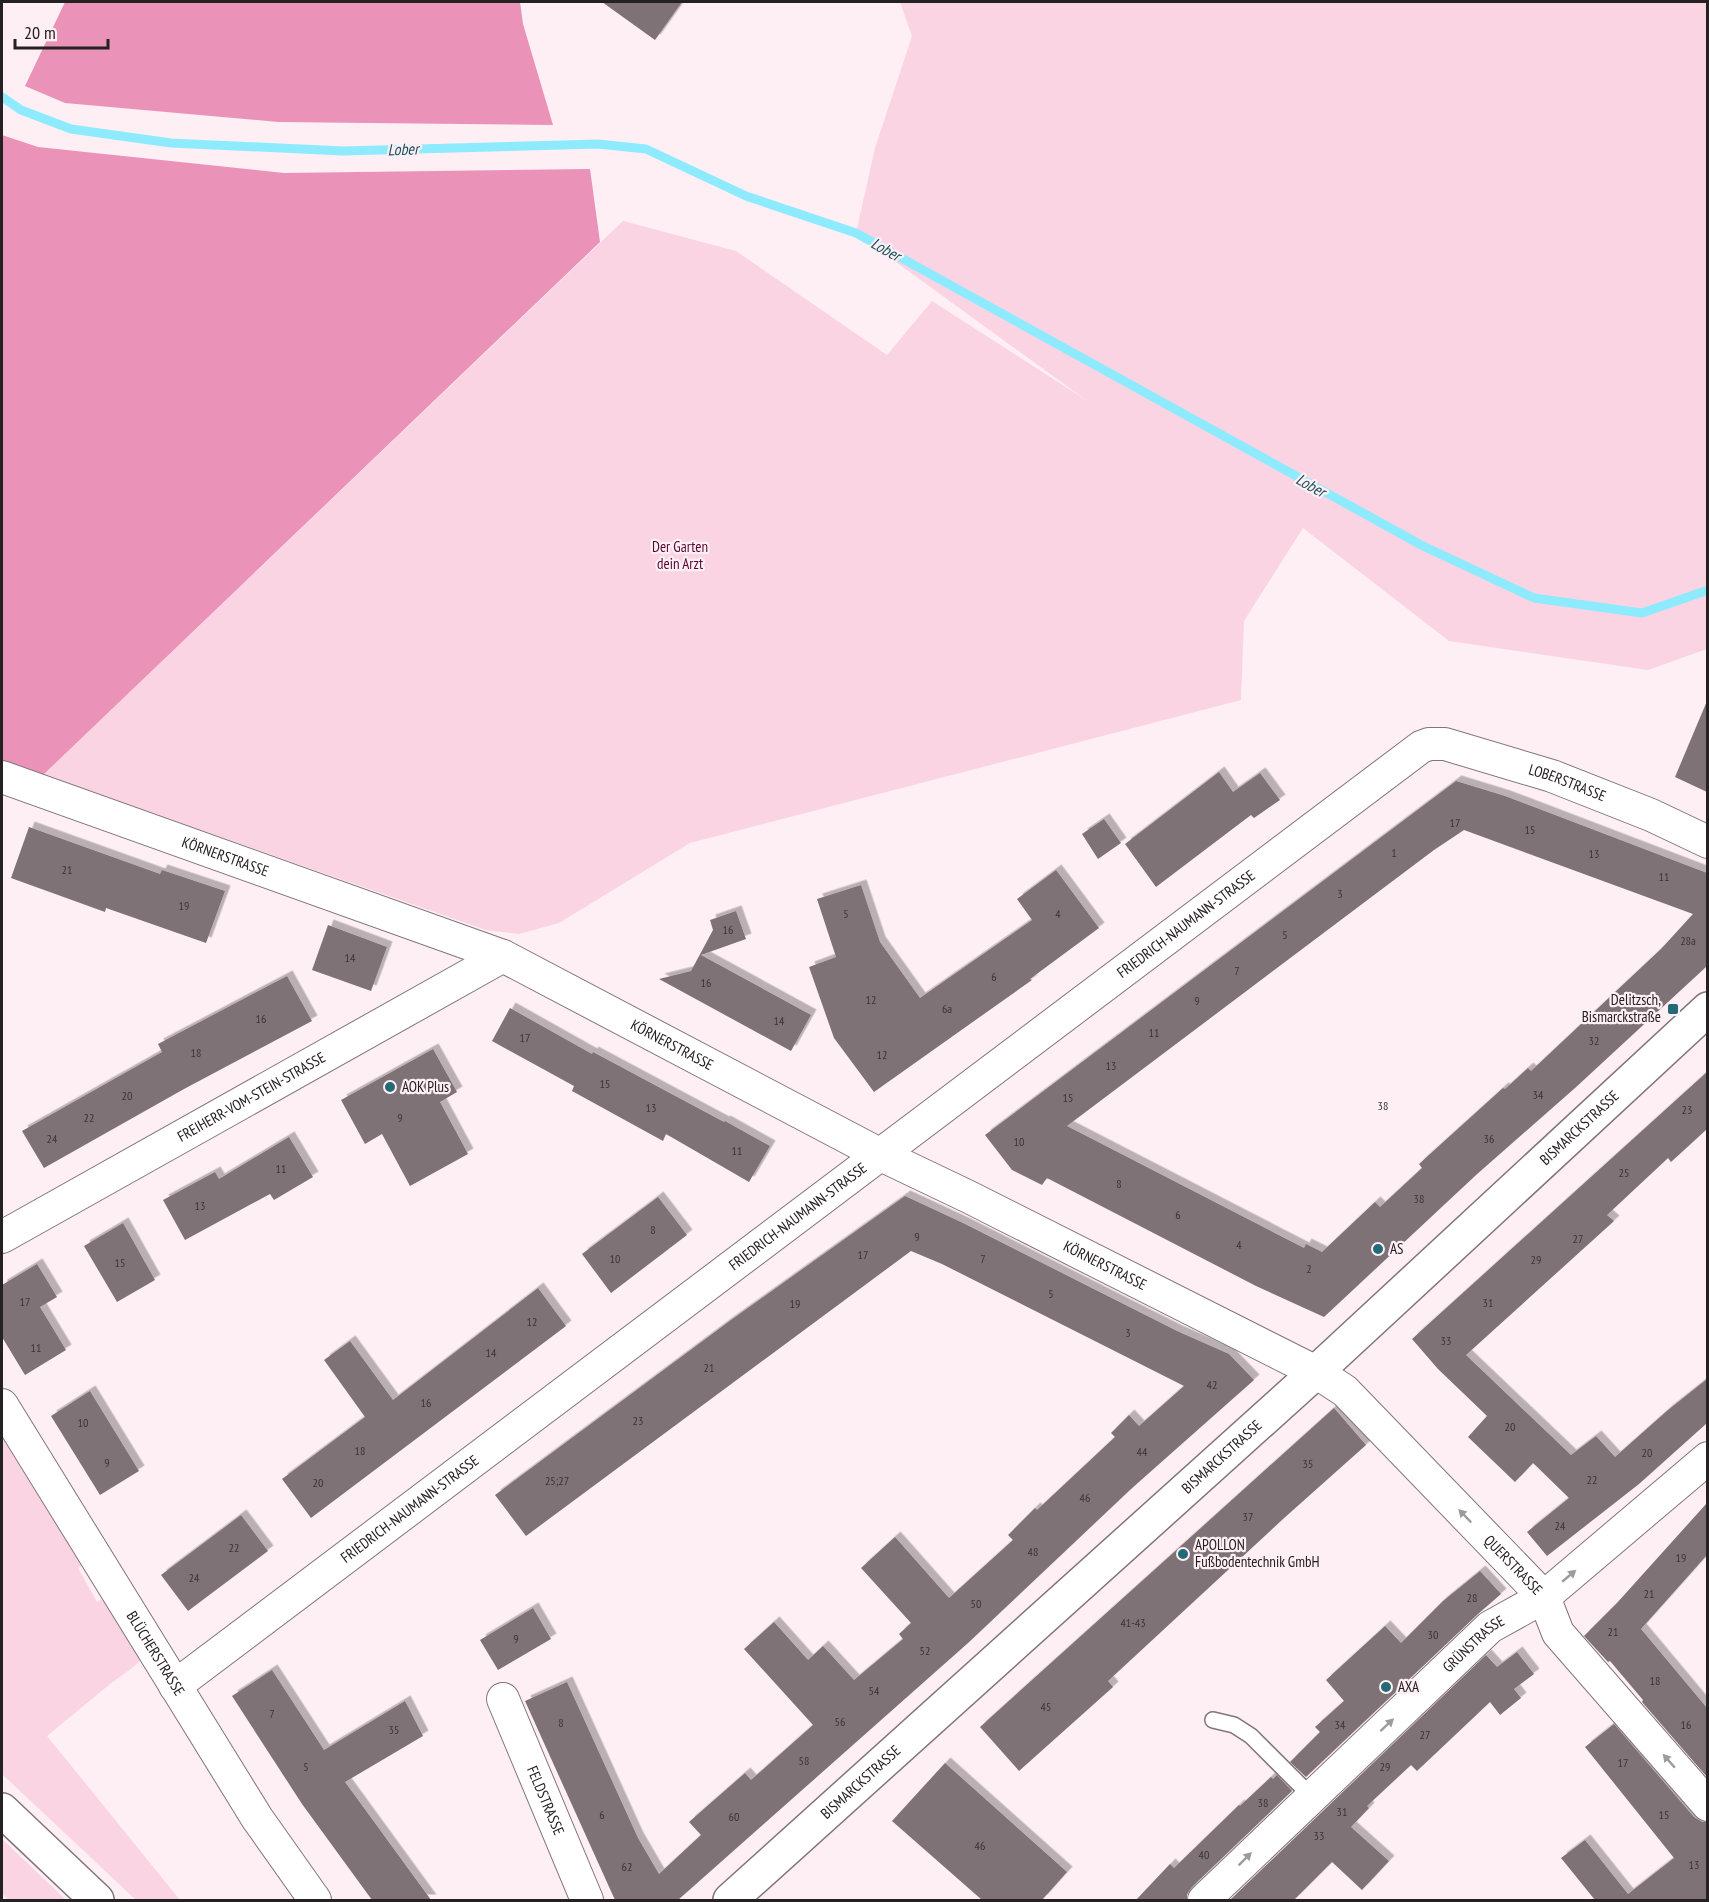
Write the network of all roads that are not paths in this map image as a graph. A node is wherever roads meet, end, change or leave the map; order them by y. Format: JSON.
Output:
{"nodes":[{"id":1,"x":1421,"y":747,"type":"joint"},
{"id":2,"x":2,"y":777,"type":"edge"},
{"id":3,"x":1707,"y":842,"type":"edge"},
{"id":4,"x":503,"y":956,"type":"junction"},
{"id":5,"x":1707,"y":1009,"type":"edge"},
{"id":6,"x":881,"y":1155,"type":"junction"},
{"id":7,"x":2,"y":1237,"type":"edge"},
{"id":8,"x":1316,"y":1372,"type":"junction"},
{"id":9,"x":2,"y":1405,"type":"edge"},
{"id":10,"x":1707,"y":1458,"type":"edge"},
{"id":11,"x":1544,"y":1597,"type":"junction"},
{"id":12,"x":175,"y":1686,"type":"junction"},
{"id":13,"x":503,"y":1699,"type":"dead end"},
{"id":14,"x":1213,"y":1720,"type":"dead end"},
{"id":15,"x":1311,"y":1796,"type":"junction"},
{"id":16,"x":1707,"y":1805,"type":"edge"},
{"id":17,"x":2,"y":1810,"type":"edge"},
{"id":18,"x":97,"y":1900,"type":"edge"},
{"id":19,"x":315,"y":1900,"type":"edge"},
{"id":20,"x":587,"y":1900,"type":"edge"},
{"id":21,"x":730,"y":1900,"type":"edge"},
{"id":22,"x":1204,"y":1900,"type":"edge"}],
"edges":[{"from":1,"to":3,"type":"street","name":"LOBERSTRASSE"},
{"from":1,"to":6,"type":"street","name":"FRIEDRICH-NAUMANN-STRASSE"},
{"from":2,"to":4,"type":"street","name":"KÖRNERSTRASSE"},
{"from":4,"to":6,"type":"street","name":"KÖRNERSTRASSE"},
{"from":4,"to":7,"type":"street","name":"FREIHERR-VOM-STEIN-STRASSE"},
{"from":5,"to":8,"type":"street","name":"BISMARCKSTRASSE"},
{"from":6,"to":8,"type":"street","name":"KÖRNERSTRASSE"},
{"from":6,"to":12,"type":"street","name":"FRIEDRICH-NAUMANN-STRASSE"},
{"from":11,"to":8,"type":"street","name":"QUERSTRASSE","one_way":true},
{"from":8,"to":21,"type":"street","name":"BISMARCKSTRASSE"},
{"from":9,"to":12,"type":"street","name":"BLÜCHERSTRASSE"},
{"from":11,"to":10,"type":"street","name":"GRÜNSTRASSE","one_way":true},
{"from":15,"to":11,"type":"street","name":"GRÜNSTRASSE","one_way":true},
{"from":16,"to":11,"type":"street","name":"QUERSTRASSE","one_way":true},
{"from":12,"to":19,"type":"street","name":"BLÜCHERSTRASSE"},
{"from":13,"to":20,"type":"street","name":"FELDSTRASSE"},
{"from":14,"to":15,"type":"lane"},
{"from":22,"to":15,"type":"street","name":"GRÜNSTRASSE","one_way":true},
{"from":17,"to":18,"type":"street"}]}
